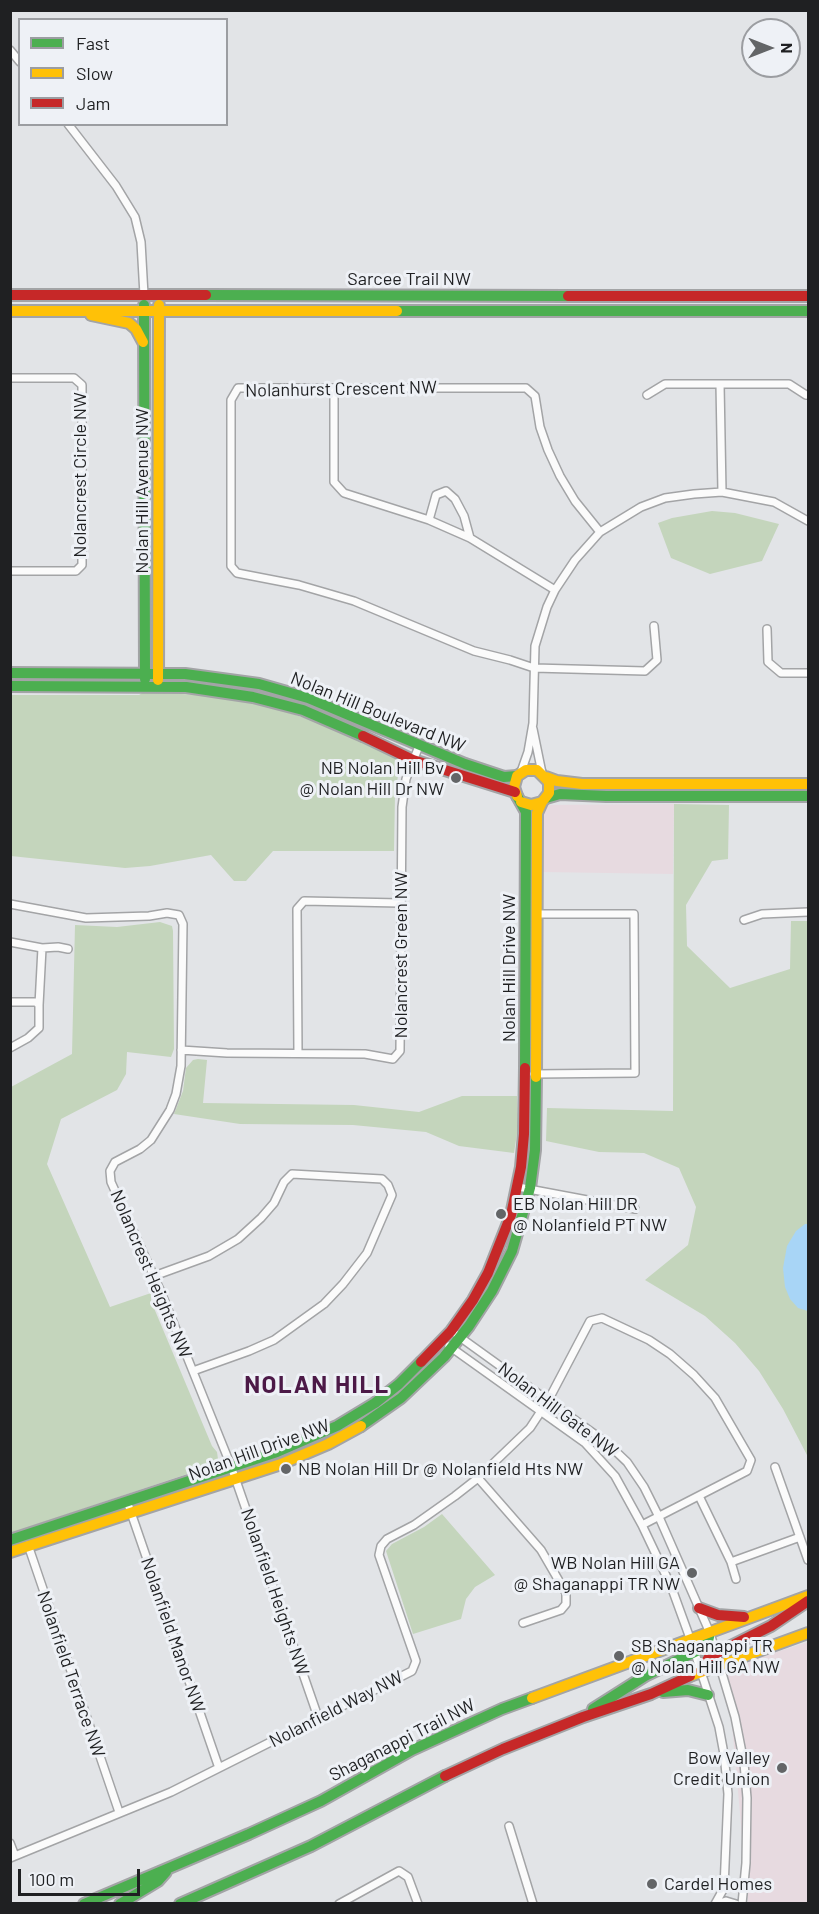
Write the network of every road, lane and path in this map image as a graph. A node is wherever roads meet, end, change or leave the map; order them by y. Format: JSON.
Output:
{"nodes":[{"id":1,"x":70,"y":126,"type":"edge"},
{"id":2,"x":10,"y":295,"type":"edge"},
{"id":3,"x":144,"y":296,"type":"junction"},
{"id":4,"x":159,"y":296,"type":"junction"},
{"id":5,"x":808,"y":296,"type":"edge"},
{"id":6,"x":10,"y":311,"type":"edge"},
{"id":7,"x":83,"y":311,"type":"junction"},
{"id":8,"x":144,"y":311,"type":"junction"},
{"id":9,"x":159,"y":311,"type":"junction"},
{"id":10,"x":808,"y":311,"type":"edge"},
{"id":11,"x":145,"y":347,"type":"junction"},
{"id":12,"x":10,"y":378,"type":"edge"},
{"id":13,"x":720,"y":384,"type":"junction"},
{"id":14,"x":334,"y":389,"type":"junction"},
{"id":15,"x":647,"y":395,"type":"dead end"},
{"id":16,"x":806,"y":395,"type":"dead end"},
{"id":17,"x":722,"y":492,"type":"junction"},
{"id":18,"x":429,"y":520,"type":"junction"},
{"id":19,"x":808,"y":521,"type":"edge"},
{"id":20,"x":600,"y":532,"type":"junction"},
{"id":21,"x":470,"y":538,"type":"junction"},
{"id":22,"x":10,"y":571,"type":"edge"},
{"id":23,"x":555,"y":590,"type":"junction"},
{"id":24,"x":654,"y":626,"type":"dead end"},
{"id":25,"x":767,"y":629,"type":"dead end"},
{"id":26,"x":534,"y":668,"type":"junction"},
{"id":27,"x":10,"y":673,"type":"edge"},
{"id":28,"x":808,"y":673,"type":"edge"},
{"id":29,"x":158,"y":674,"type":"junction"},
{"id":30,"x":145,"y":680,"type":"junction"},
{"id":31,"x":10,"y":686,"type":"edge"},
{"id":32,"x":159,"y":686,"type":"junction"},
{"id":33,"x":532,"y":723,"type":"junction"},
{"id":34,"x":419,"y":746,"type":"junction"},
{"id":35,"x":413,"y":760,"type":"junction"},
{"id":36,"x":519,"y":774,"type":"junction"},
{"id":37,"x":544,"y":775,"type":"junction"},
{"id":38,"x":808,"y":784,"type":"edge"},
{"id":39,"x":808,"y":796,"type":"edge"},
{"id":40,"x":518,"y":797,"type":"junction"},
{"id":41,"x":544,"y":800,"type":"junction"},
{"id":42,"x":532,"y":862,"type":"junction"},
{"id":43,"x":400,"y":903,"type":"junction"},
{"id":44,"x":10,"y":904,"type":"edge"},
{"id":45,"x":808,"y":912,"type":"edge"},
{"id":46,"x":537,"y":914,"type":"junction"},
{"id":47,"x":744,"y":920,"type":"dead end"},
{"id":48,"x":10,"y":942,"type":"edge"},
{"id":49,"x":42,"y":948,"type":"junction"},
{"id":50,"x":68,"y":949,"type":"dead end"},
{"id":51,"x":10,"y":1002,"type":"edge"},
{"id":52,"x":39,"y":1005,"type":"junction"},
{"id":53,"x":10,"y":1048,"type":"edge"},
{"id":54,"x":181,"y":1050,"type":"junction"},
{"id":55,"x":298,"y":1053,"type":"junction"},
{"id":56,"x":531,"y":1074,"type":"junction"},
{"id":57,"x":518,"y":1187,"type":"junction"},
{"id":58,"x":530,"y":1188,"type":"junction"},
{"id":59,"x":635,"y":1209,"type":"dead end"},
{"id":60,"x":154,"y":1276,"type":"junction"},
{"id":61,"x":451,"y":1330,"type":"junction"},
{"id":62,"x":460,"y":1338,"type":"junction"},
{"id":63,"x":442,"y":1340,"type":"junction"},
{"id":64,"x":452,"y":1348,"type":"junction"},
{"id":65,"x":193,"y":1371,"type":"junction"},
{"id":66,"x":549,"y":1399,"type":"junction"},
{"id":67,"x":541,"y":1411,"type":"junction"},
{"id":68,"x":231,"y":1466,"type":"junction"},
{"id":69,"x":775,"y":1467,"type":"dead end"},
{"id":70,"x":478,"y":1478,"type":"junction"},
{"id":71,"x":235,"y":1479,"type":"junction"},
{"id":72,"x":699,"y":1496,"type":"junction"},
{"id":73,"x":127,"y":1501,"type":"junction"},
{"id":74,"x":131,"y":1513,"type":"junction"},
{"id":75,"x":659,"y":1517,"type":"junction"},
{"id":76,"x":642,"y":1525,"type":"junction"},
{"id":77,"x":24,"y":1535,"type":"junction"},
{"id":78,"x":800,"y":1537,"type":"junction"},
{"id":79,"x":10,"y":1540,"type":"edge"},
{"id":80,"x":28,"y":1546,"type":"junction"},
{"id":81,"x":10,"y":1552,"type":"edge"},
{"id":82,"x":808,"y":1560,"type":"edge"},
{"id":83,"x":731,"y":1562,"type":"junction"},
{"id":84,"x":736,"y":1579,"type":"dead end"},
{"id":85,"x":808,"y":1596,"type":"edge"},
{"id":86,"x":808,"y":1601,"type":"edge"},
{"id":87,"x":699,"y":1608,"type":"junction"},
{"id":88,"x":750,"y":1617,"type":"junction"},
{"id":89,"x":523,"y":1623,"type":"dead end"},
{"id":90,"x":808,"y":1633,"type":"edge"},
{"id":91,"x":710,"y":1634,"type":"junction"},
{"id":92,"x":691,"y":1641,"type":"junction"},
{"id":93,"x":695,"y":1652,"type":"junction"},
{"id":94,"x":717,"y":1652,"type":"junction"},
{"id":95,"x":721,"y":1665,"type":"junction"},
{"id":96,"x":701,"y":1671,"type":"junction"},
{"id":97,"x":651,"y":1694,"type":"junction"},
{"id":98,"x":708,"y":1695,"type":"junction"},
{"id":99,"x":318,"y":1717,"type":"junction"},
{"id":100,"x":583,"y":1717,"type":"junction"},
{"id":101,"x":219,"y":1768,"type":"junction"},
{"id":102,"x":118,"y":1812,"type":"junction"},
{"id":103,"x":509,"y":1826,"type":"dead end"},
{"id":104,"x":10,"y":1843,"type":"edge"},
{"id":105,"x":13,"y":1857,"type":"edge"},
{"id":106,"x":168,"y":1869,"type":"junction"},
{"id":107,"x":84,"y":1904,"type":"edge"},
{"id":108,"x":120,"y":1904,"type":"edge"},
{"id":109,"x":180,"y":1904,"type":"edge"},
{"id":110,"x":339,"y":1904,"type":"edge"},
{"id":111,"x":418,"y":1904,"type":"edge"},
{"id":112,"x":533,"y":1904,"type":"edge"},
{"id":113,"x":716,"y":1904,"type":"edge"},
{"id":114,"x":736,"y":1904,"type":"edge"},
{"id":115,"x":742,"y":1904,"type":"edge"}],
"edges":[{"from":1,"to":3,"type":"street"},
{"from":2,"to":3,"type":"street","name":"Sarcee Trail NW"},
{"from":3,"to":4,"type":"street","name":"Sarcee Trail NW"},
{"from":3,"to":8,"type":"street","name":"Nolan Hill Avenue NW"},
{"from":4,"to":5,"type":"street","name":"Sarcee Trail NW"},
{"from":4,"to":9,"type":"street","name":"Nolan Hill Avenue NW"},
{"from":6,"to":7,"type":"street","name":"Sarcee Trail NW"},
{"from":7,"to":8,"type":"street","name":"Sarcee Trail NW"},
{"from":7,"to":11,"type":"street"},
{"from":8,"to":9,"type":"street","name":"Sarcee Trail NW"},
{"from":8,"to":11,"type":"street","name":"Nolan Hill Avenue NW"},
{"from":9,"to":10,"type":"street","name":"Sarcee Trail NW"},
{"from":9,"to":29,"type":"street","name":"Nolan Hill Avenue NW"},
{"from":11,"to":30,"type":"street","name":"Nolan Hill Avenue NW"},
{"from":12,"to":22,"type":"street","name":"Nolancrest Circle NW"},
{"from":13,"to":15,"type":"street"},
{"from":13,"to":16,"type":"street"},
{"from":13,"to":17,"type":"street"},
{"from":14,"to":18,"type":"street"},
{"from":14,"to":20,"type":"street","name":"Nolanhurst Crescent NW"},
{"from":14,"to":26,"type":"street","name":"Nolanhurst Crescent NW"},
{"from":17,"to":19,"type":"street"},
{"from":17,"to":20,"type":"street"},
{"from":18,"to":21,"type":"street"},
{"from":18,"to":21,"type":"street"},
{"from":20,"to":23,"type":"street"},
{"from":21,"to":23,"type":"street"},
{"from":23,"to":26,"type":"street"},
{"from":24,"to":26,"type":"street"},
{"from":25,"to":28,"type":"street"},
{"from":26,"to":33,"type":"street"},
{"from":27,"to":30,"type":"street","name":"Nolan Hill Boulevard NW"},
{"from":29,"to":30,"type":"street","name":"Nolan Hill Boulevard NW"},
{"from":29,"to":32,"type":"street","name":"Nolan Hill Avenue NW"},
{"from":29,"to":34,"type":"street","name":"Nolan Hill Boulevard NW"},
{"from":30,"to":31,"type":"street","name":"Nolan Hill Boulevard NW"},
{"from":30,"to":32,"type":"street","name":"Nolan Hill Boulevard NW"},
{"from":32,"to":35,"type":"street","name":"Nolan Hill Boulevard NW"},
{"from":33,"to":36,"type":"street"},
{"from":33,"to":37,"type":"street"},
{"from":34,"to":35,"type":"street","name":"Nolancrest Green NW"},
{"from":34,"to":36,"type":"street","name":"Nolan Hill Boulevard NW"},
{"from":35,"to":40,"type":"street","name":"Nolan Hill Boulevard NW"},
{"from":35,"to":43,"type":"street","name":"Nolancrest Green NW"},
{"from":36,"to":37,"type":"street"},
{"from":36,"to":40,"type":"street"},
{"from":37,"to":38,"type":"street"},
{"from":37,"to":41,"type":"street"},
{"from":39,"to":41,"type":"street"},
{"from":40,"to":41,"type":"street"},
{"from":40,"to":42,"type":"street","name":"Nolan Hill Drive NW"},
{"from":41,"to":42,"type":"street","name":"Nolan Hill Drive NW"},
{"from":42,"to":46,"type":"street","name":"Nolan Hill Drive NW"},
{"from":42,"to":56,"type":"street","name":"Nolan Hill Drive NW"},
{"from":43,"to":55,"type":"street"},
{"from":43,"to":55,"type":"street","name":"Nolancrest Green NW"},
{"from":44,"to":54,"type":"street","name":"Nolancrest Heights NW"},
{"from":45,"to":47,"type":"street"},
{"from":46,"to":56,"type":"street","name":"Nolan Hill Drive NW"},
{"from":46,"to":56,"type":"street","name":"Nolan Hill Drive NW"},
{"from":48,"to":49,"type":"street"},
{"from":49,"to":50,"type":"street"},
{"from":49,"to":52,"type":"street"},
{"from":51,"to":52,"type":"street"},
{"from":52,"to":53,"type":"street"},
{"from":54,"to":55,"type":"street","name":"Nolancrest Green NW"},
{"from":54,"to":60,"type":"street","name":"Nolancrest Heights NW"},
{"from":56,"to":57,"type":"street","name":"Nolan Hill Drive NW"},
{"from":56,"to":58,"type":"street","name":"Nolan Hill Drive NW"},
{"from":57,"to":58,"type":"street"},
{"from":57,"to":61,"type":"street","name":"Nolan Hill Drive NW"},
{"from":58,"to":59,"type":"street"},
{"from":58,"to":62,"type":"street","name":"Nolan Hill Drive NW"},
{"from":60,"to":65,"type":"street","name":"Nolancrest Heights NW"},
{"from":60,"to":65,"type":"street"},
{"from":61,"to":62,"type":"street","name":"Nolan Hill Gate NW"},
{"from":61,"to":63,"type":"street","name":"Nolan Hill Drive NW"},
{"from":62,"to":64,"type":"street","name":"Nolan Hill Drive NW"},
{"from":62,"to":66,"type":"street","name":"Nolan Hill Gate NW"},
{"from":63,"to":64,"type":"street","name":"Nolan Hill Gate NW"},
{"from":63,"to":68,"type":"street","name":"Nolan Hill Drive NW"},
{"from":64,"to":67,"type":"street","name":"Nolan Hill Gate NW"},
{"from":64,"to":71,"type":"street","name":"Nolan Hill Drive NW"},
{"from":65,"to":68,"type":"street","name":"Nolancrest Heights NW"},
{"from":66,"to":67,"type":"street","name":"Nolanfield Way NW"},
{"from":66,"to":72,"type":"street","name":"Nolanfield Way NW"},
{"from":66,"to":75,"type":"street","name":"Nolan Hill Gate NW"},
{"from":67,"to":70,"type":"street","name":"Nolanfield Way NW"},
{"from":67,"to":76,"type":"street","name":"Nolan Hill Gate NW"},
{"from":68,"to":71,"type":"street","name":"Nolanfield Heights NW"},
{"from":68,"to":73,"type":"street","name":"Nolan Hill Drive NW"},
{"from":69,"to":78,"type":"street"},
{"from":70,"to":89,"type":"street"},
{"from":70,"to":99,"type":"street","name":"Nolanfield Way NW"},
{"from":71,"to":74,"type":"street","name":"Nolan Hill Drive NW"},
{"from":71,"to":99,"type":"street","name":"Nolanfield Heights NW"},
{"from":72,"to":75,"type":"street"},
{"from":72,"to":83,"type":"street"},
{"from":73,"to":74,"type":"street","name":"Nolanfield Manor NW"},
{"from":73,"to":77,"type":"street","name":"Nolan Hill Drive NW"},
{"from":74,"to":80,"type":"street","name":"Nolan Hill Drive NW"},
{"from":74,"to":101,"type":"street","name":"Nolanfield Manor NW"},
{"from":75,"to":76,"type":"street"},
{"from":75,"to":87,"type":"street","name":"Nolan Hill Gate NW"},
{"from":76,"to":92,"type":"street","name":"Nolan Hill Gate NW"},
{"from":77,"to":79,"type":"street","name":"Nolan Hill Drive NW"},
{"from":77,"to":80,"type":"street","name":"Nolanfield Terrace NW"},
{"from":78,"to":82,"type":"street"},
{"from":78,"to":83,"type":"street"},
{"from":80,"to":81,"type":"street","name":"Nolan Hill Drive NW"},
{"from":80,"to":102,"type":"street","name":"Nolanfield Terrace NW"},
{"from":83,"to":84,"type":"street"},
{"from":85,"to":88,"type":"street","name":"Shaganappi Trail NW"},
{"from":86,"to":94,"type":"street"},
{"from":87,"to":88,"type":"street"},
{"from":87,"to":91,"type":"street","name":"Nolan Hill Gate NW"},
{"from":88,"to":91,"type":"street","name":"Shaganappi Trail NW"},
{"from":90,"to":95,"type":"street"},
{"from":91,"to":92,"type":"street","name":"Shaganappi Trail NW"},
{"from":91,"to":93,"type":"street"},
{"from":91,"to":94,"type":"street","name":"Nolan Hill Gate NW"},
{"from":92,"to":93,"type":"street","name":"Nolan Hill Gate NW"},
{"from":92,"to":106,"type":"street","name":"Shaganappi Trail NW"},
{"from":93,"to":96,"type":"street","name":"Nolan Hill Gate NW"},
{"from":93,"to":100,"type":"street"},
{"from":94,"to":95,"type":"street","name":"Nolan Hill Gate NW"},
{"from":94,"to":96,"type":"street"},
{"from":95,"to":96,"type":"street"},
{"from":95,"to":115,"type":"street","name":"Nolan Hill Gate NW"},
{"from":96,"to":97,"type":"street"},
{"from":96,"to":98,"type":"street","name":"Nolan Hill Gate NW"},
{"from":97,"to":98,"type":"street"},
{"from":97,"to":100,"type":"street"},
{"from":98,"to":113,"type":"street","name":"Nolan Hill Gate NW"},
{"from":99,"to":101,"type":"street","name":"Nolanfield Way NW"},
{"from":100,"to":109,"type":"street"},
{"from":101,"to":102,"type":"street","name":"Nolanfield Way NW"},
{"from":102,"to":105,"type":"street","name":"Nolanfield Way NW"},
{"from":103,"to":112,"type":"street"},
{"from":104,"to":105,"type":"street"},
{"from":106,"to":107,"type":"street","name":"Shaganappi Trail NW"},
{"from":106,"to":108,"type":"street"},
{"from":110,"to":111,"type":"street"},
{"from":113,"to":114,"type":"street"}]}
